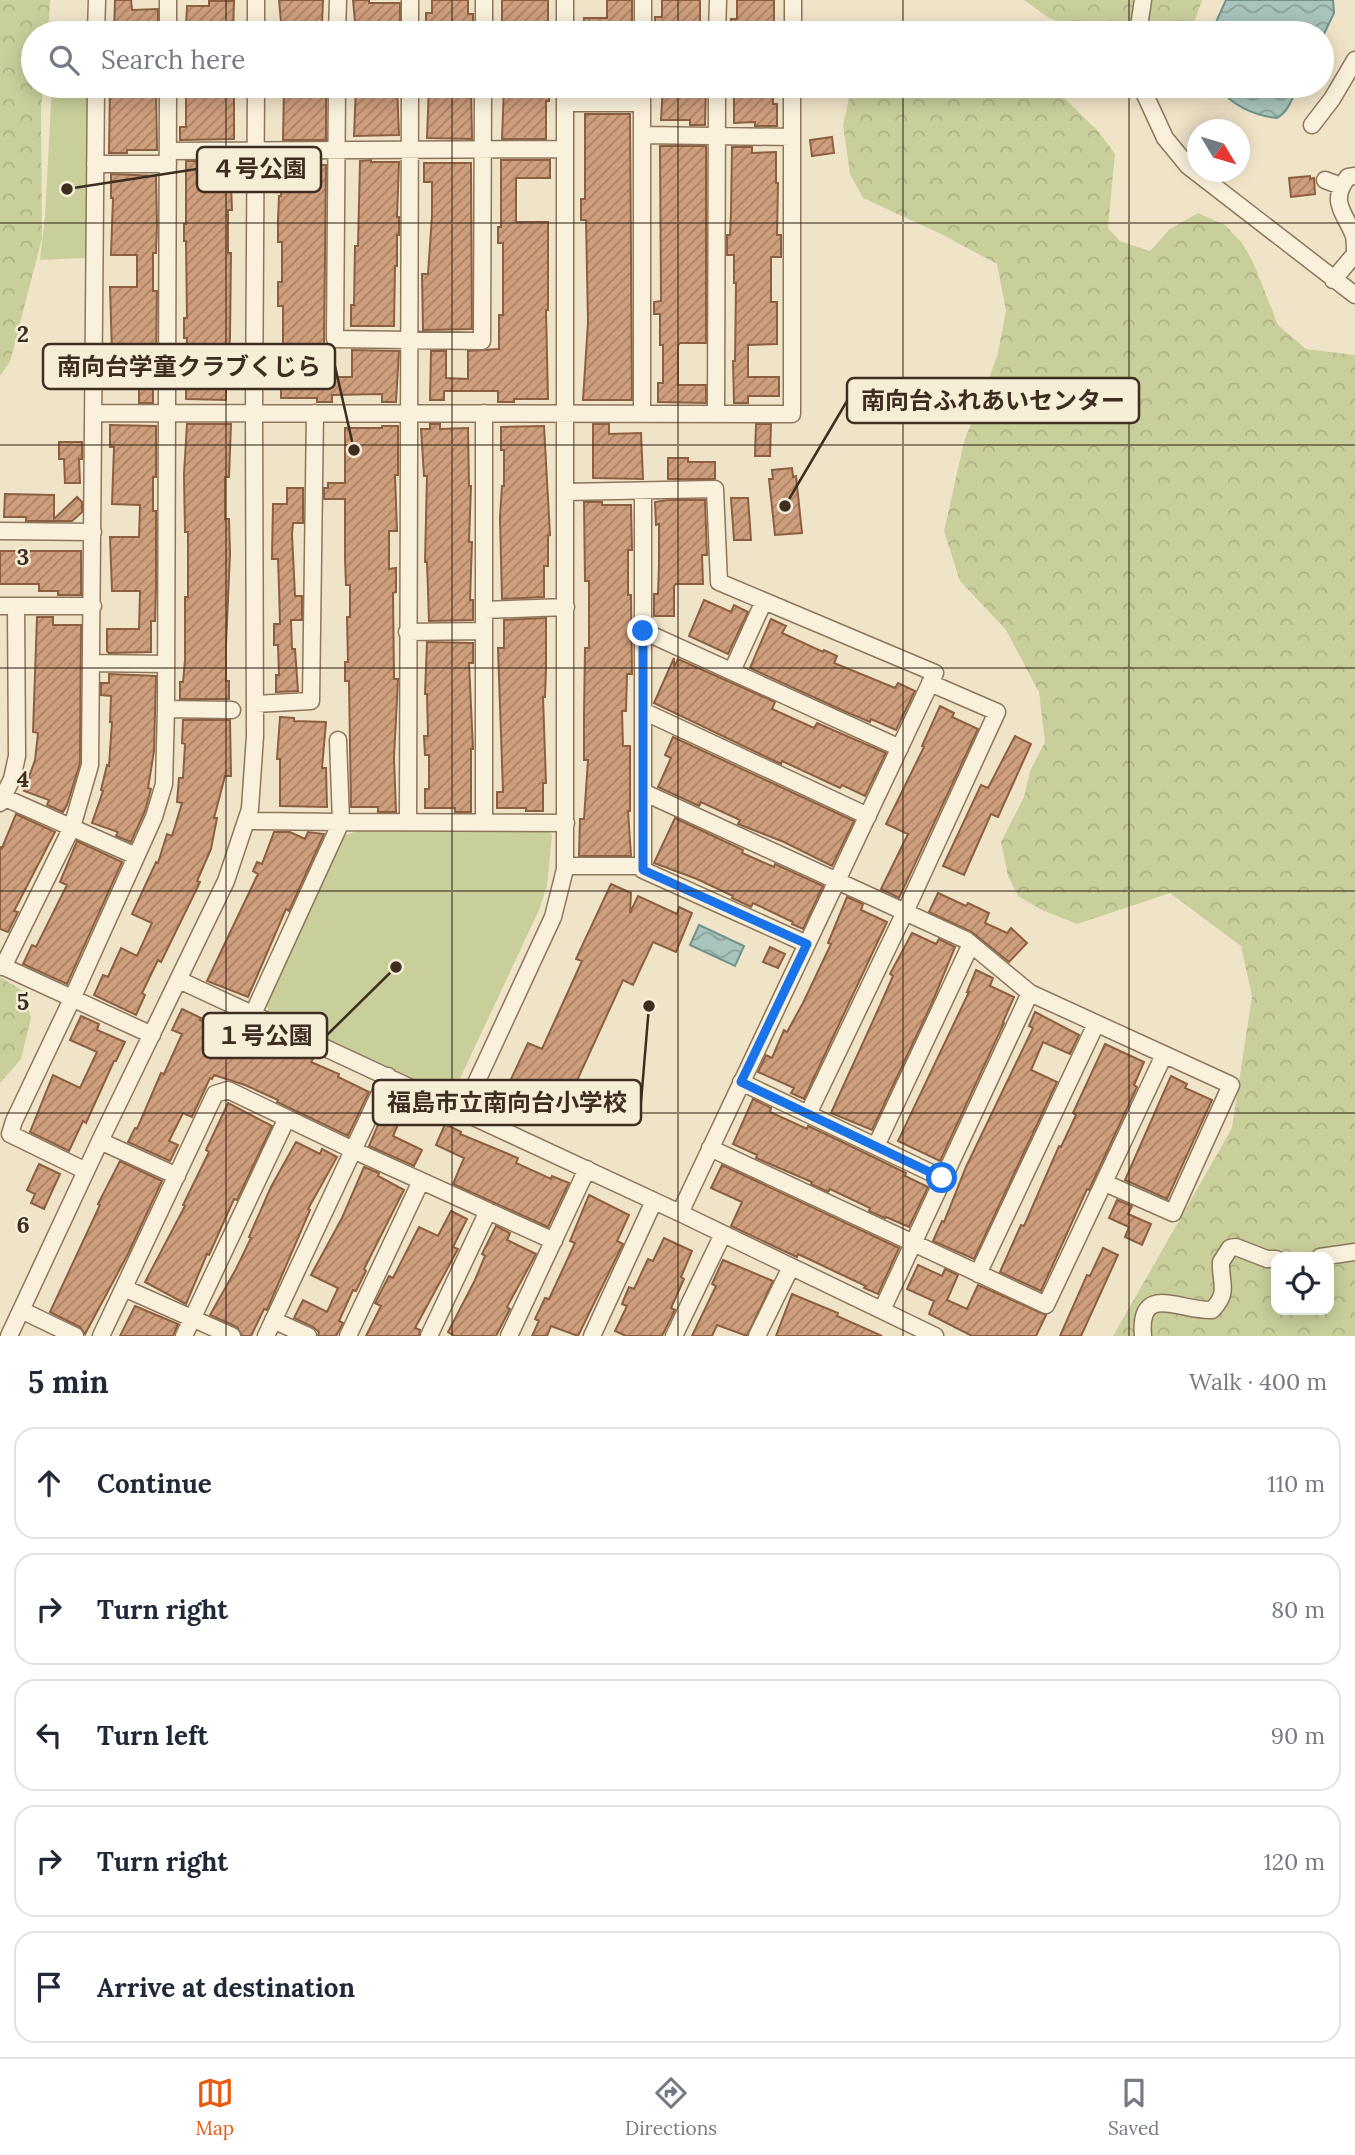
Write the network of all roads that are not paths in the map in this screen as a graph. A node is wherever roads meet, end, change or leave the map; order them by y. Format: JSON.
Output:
{"nodes":[{"id":1,"x":97,"y":0,"type":"edge"},
{"id":2,"x":168,"y":0,"type":"edge"},
{"id":3,"x":256,"y":0,"type":"edge"},
{"id":4,"x":338,"y":0,"type":"edge"},
{"id":5,"x":410,"y":0,"type":"edge"},
{"id":6,"x":484,"y":0,"type":"edge"},
{"id":7,"x":565,"y":0,"type":"edge"},
{"id":8,"x":643,"y":0,"type":"edge"},
{"id":9,"x":718,"y":0,"type":"edge"},
{"id":10,"x":793,"y":0,"type":"edge"},
{"id":11,"x":1143,"y":0,"type":"edge"},
{"id":12,"x":96,"y":21,"type":"edge"},
{"id":13,"x":168,"y":21,"type":"edge"},
{"id":14,"x":256,"y":21,"type":"edge"},
{"id":15,"x":338,"y":21,"type":"edge"},
{"id":16,"x":410,"y":21,"type":"edge"},
{"id":17,"x":484,"y":21,"type":"edge"},
{"id":18,"x":565,"y":21,"type":"edge"},
{"id":19,"x":642,"y":21,"type":"edge"},
{"id":20,"x":718,"y":21,"type":"edge"},
{"id":21,"x":793,"y":21,"type":"edge"},
{"id":22,"x":1140,"y":21,"type":"edge"},
{"id":23,"x":1355,"y":60,"type":"edge"},
{"id":24,"x":1334,"y":96,"type":"edge"},
{"id":25,"x":96,"y":98,"type":"edge"},
{"id":26,"x":168,"y":98,"type":"edge"},
{"id":27,"x":256,"y":98,"type":"edge"},
{"id":28,"x":337,"y":98,"type":"edge"},
{"id":29,"x":410,"y":98,"type":"edge"},
{"id":30,"x":483,"y":98,"type":"edge"},
{"id":31,"x":565,"y":98,"type":"edge"},
{"id":32,"x":642,"y":98,"type":"edge"},
{"id":33,"x":717,"y":98,"type":"edge"},
{"id":34,"x":792,"y":98,"type":"edge"},
{"id":35,"x":1147,"y":98,"type":"edge"},
{"id":36,"x":1333,"y":98,"type":"edge"},
{"id":37,"x":565,"y":103,"type":"junction"},
{"id":38,"x":642,"y":103,"type":"junction"},
{"id":39,"x":1312,"y":125,"type":"dead end"},
{"id":40,"x":642,"y":135,"type":"junction"},
{"id":41,"x":717,"y":136,"type":"junction"},
{"id":42,"x":792,"y":136,"type":"junction"},
{"id":43,"x":256,"y":149,"type":"junction"},
{"id":44,"x":337,"y":149,"type":"junction"},
{"id":45,"x":483,"y":149,"type":"junction"},
{"id":46,"x":565,"y":149,"type":"junction"},
{"id":47,"x":410,"y":150,"type":"junction"},
{"id":48,"x":168,"y":157,"type":"junction"},
{"id":49,"x":95,"y":164,"type":"junction"},
{"id":50,"x":1325,"y":180,"type":"dead end"},
{"id":51,"x":1348,"y":181,"type":"edge"},
{"id":52,"x":1333,"y":280,"type":"junction"},
{"id":53,"x":1355,"y":295,"type":"edge"},
{"id":54,"x":408,"y":341,"type":"junction"},
{"id":55,"x":93,"y":413,"type":"junction"},
{"id":56,"x":167,"y":413,"type":"junction"},
{"id":57,"x":254,"y":413,"type":"junction"},
{"id":58,"x":315,"y":413,"type":"junction"},
{"id":59,"x":407,"y":413,"type":"junction"},
{"id":60,"x":484,"y":413,"type":"junction"},
{"id":61,"x":565,"y":413,"type":"junction"},
{"id":62,"x":642,"y":414,"type":"junction"},
{"id":63,"x":716,"y":414,"type":"junction"},
{"id":64,"x":643,"y":491,"type":"junction"},
{"id":65,"x":565,"y":492,"type":"junction"},
{"id":66,"x":0,"y":531,"type":"edge"},
{"id":67,"x":93,"y":531,"type":"junction"},
{"id":68,"x":764,"y":601,"type":"junction"},
{"id":69,"x":8,"y":606,"type":"edge"},
{"id":70,"x":93,"y":606,"type":"junction"},
{"id":71,"x":566,"y":607,"type":"junction"},
{"id":72,"x":484,"y":610,"type":"junction"},
{"id":73,"x":484,"y":631,"type":"junction"},
{"id":74,"x":643,"y":631,"type":"junction"},
{"id":75,"x":407,"y":632,"type":"junction"},
{"id":76,"x":91,"y":663,"type":"junction"},
{"id":77,"x":166,"y":664,"type":"junction"},
{"id":78,"x":732,"y":671,"type":"junction"},
{"id":79,"x":930,"y":683,"type":"junction"},
{"id":80,"x":255,"y":704,"type":"junction"},
{"id":81,"x":166,"y":709,"type":"junction"},
{"id":82,"x":232,"y":709,"type":"dead end"},
{"id":83,"x":643,"y":711,"type":"junction"},
{"id":84,"x":338,"y":740,"type":"dead end"},
{"id":85,"x":900,"y":748,"type":"junction"},
{"id":86,"x":643,"y":792,"type":"junction"},
{"id":87,"x":2,"y":800,"type":"edge"},
{"id":88,"x":868,"y":816,"type":"junction"},
{"id":89,"x":246,"y":821,"type":"junction"},
{"id":90,"x":408,"y":821,"type":"junction"},
{"id":91,"x":341,"y":822,"type":"junction"},
{"id":92,"x":484,"y":822,"type":"junction"},
{"id":93,"x":566,"y":823,"type":"junction"},
{"id":94,"x":72,"y":827,"type":"junction"},
{"id":95,"x":136,"y":856,"type":"junction"},
{"id":96,"x":565,"y":866,"type":"junction"},
{"id":97,"x":643,"y":866,"type":"junction"},
{"id":98,"x":836,"y":881,"type":"junction"},
{"id":99,"x":905,"y":912,"type":"junction"},
{"id":100,"x":807,"y":944,"type":"junction"},
{"id":101,"x":971,"y":944,"type":"junction"},
{"id":102,"x":1,"y":966,"type":"edge"},
{"id":103,"x":178,"y":980,"type":"junction"},
{"id":104,"x":1030,"y":993,"type":"junction"},
{"id":105,"x":72,"y":999,"type":"junction"},
{"id":106,"x":253,"y":1014,"type":"junction"},
{"id":107,"x":1096,"y":1024,"type":"junction"},
{"id":108,"x":152,"y":1035,"type":"junction"},
{"id":109,"x":1164,"y":1055,"type":"junction"},
{"id":110,"x":388,"y":1076,"type":"junction"},
{"id":111,"x":741,"y":1082,"type":"junction"},
{"id":112,"x":463,"y":1111,"type":"junction"},
{"id":113,"x":808,"y":1114,"type":"junction"},
{"id":114,"x":287,"y":1118,"type":"junction"},
{"id":115,"x":100,"y":1141,"type":"junction"},
{"id":116,"x":876,"y":1146,"type":"junction"},
{"id":117,"x":710,"y":1148,"type":"junction"},
{"id":118,"x":353,"y":1150,"type":"junction"},
{"id":119,"x":587,"y":1169,"type":"junction"},
{"id":120,"x":86,"y":1171,"type":"junction"},
{"id":121,"x":177,"y":1175,"type":"junction"},
{"id":122,"x":942,"y":1178,"type":"junction"},
{"id":123,"x":421,"y":1181,"type":"junction"},
{"id":124,"x":1105,"y":1183,"type":"junction"},
{"id":125,"x":654,"y":1201,"type":"junction"},
{"id":126,"x":488,"y":1211,"type":"junction"},
{"id":127,"x":680,"y":1213,"type":"junction"},
{"id":128,"x":723,"y":1234,"type":"junction"},
{"id":129,"x":554,"y":1241,"type":"junction"},
{"id":130,"x":913,"y":1243,"type":"junction"},
{"id":131,"x":1355,"y":1252,"type":"edge"},
{"id":132,"x":1334,"y":1255,"type":"edge"},
{"id":133,"x":1271,"y":1259,"type":"edge"},
{"id":134,"x":791,"y":1267,"type":"junction"},
{"id":135,"x":978,"y":1274,"type":"junction"},
{"id":136,"x":124,"y":1287,"type":"junction"},
{"id":137,"x":21,"y":1310,"type":"junction"},
{"id":138,"x":882,"y":1310,"type":"junction"},
{"id":139,"x":193,"y":1318,"type":"junction"},
{"id":140,"x":273,"y":1320,"type":"junction"},
{"id":141,"x":925,"y":1334,"type":"edge"},
{"id":142,"x":9,"y":1336,"type":"edge"},
{"id":143,"x":75,"y":1336,"type":"edge"},
{"id":144,"x":101,"y":1336,"type":"edge"},
{"id":145,"x":184,"y":1336,"type":"edge"},
{"id":146,"x":232,"y":1336,"type":"edge"},
{"id":147,"x":266,"y":1336,"type":"edge"},
{"id":148,"x":308,"y":1336,"type":"edge"},
{"id":149,"x":348,"y":1336,"type":"edge"},
{"id":150,"x":429,"y":1336,"type":"edge"},
{"id":151,"x":509,"y":1336,"type":"edge"},
{"id":152,"x":592,"y":1336,"type":"edge"},
{"id":153,"x":674,"y":1336,"type":"edge"},
{"id":154,"x":757,"y":1336,"type":"edge"},
{"id":155,"x":1143,"y":1336,"type":"edge"}],
"edges":[{"from":1,"to":12,"type":"street"},
{"from":2,"to":13,"type":"street"},
{"from":3,"to":14,"type":"street"},
{"from":4,"to":15,"type":"street"},
{"from":5,"to":16,"type":"street"},
{"from":6,"to":17,"type":"street"},
{"from":7,"to":18,"type":"street"},
{"from":8,"to":19,"type":"street"},
{"from":9,"to":20,"type":"street"},
{"from":10,"to":21,"type":"street"},
{"from":11,"to":22,"type":"street"},
{"from":23,"to":24,"type":"street"},
{"from":25,"to":49,"type":"street"},
{"from":26,"to":48,"type":"street"},
{"from":27,"to":43,"type":"street"},
{"from":28,"to":44,"type":"street"},
{"from":29,"to":47,"type":"street"},
{"from":30,"to":45,"type":"street"},
{"from":31,"to":37,"type":"street"},
{"from":32,"to":38,"type":"street"},
{"from":33,"to":41,"type":"street"},
{"from":34,"to":42,"type":"street"},
{"from":35,"to":52,"type":"street"},
{"from":36,"to":39,"type":"street"},
{"from":37,"to":38,"type":"street"},
{"from":37,"to":46,"type":"street"},
{"from":38,"to":40,"type":"street"},
{"from":40,"to":41,"type":"street"},
{"from":40,"to":62,"type":"street"},
{"from":41,"to":42,"type":"street"},
{"from":41,"to":63,"type":"street"},
{"from":42,"to":63,"type":"street"},
{"from":43,"to":44,"type":"street"},
{"from":43,"to":48,"type":"street"},
{"from":43,"to":57,"type":"street"},
{"from":44,"to":47,"type":"street"},
{"from":44,"to":54,"type":"street"},
{"from":45,"to":46,"type":"street"},
{"from":45,"to":47,"type":"street"},
{"from":45,"to":54,"type":"street"},
{"from":46,"to":61,"type":"street"},
{"from":47,"to":54,"type":"street"},
{"from":48,"to":49,"type":"street"},
{"from":48,"to":56,"type":"street"},
{"from":49,"to":55,"type":"street"},
{"from":50,"to":51,"type":"street"},
{"from":51,"to":52,"type":"street"},
{"from":52,"to":53,"type":"street"},
{"from":54,"to":59,"type":"street"},
{"from":55,"to":56,"type":"street"},
{"from":55,"to":67,"type":"street"},
{"from":56,"to":57,"type":"street"},
{"from":56,"to":77,"type":"street"},
{"from":57,"to":58,"type":"street"},
{"from":57,"to":80,"type":"street"},
{"from":58,"to":59,"type":"street"},
{"from":58,"to":80,"type":"street"},
{"from":59,"to":60,"type":"street"},
{"from":59,"to":75,"type":"street"},
{"from":60,"to":61,"type":"street"},
{"from":60,"to":72,"type":"street"},
{"from":61,"to":62,"type":"street"},
{"from":61,"to":65,"type":"street"},
{"from":62,"to":63,"type":"street"},
{"from":64,"to":65,"type":"street"},
{"from":64,"to":68,"type":"street"},
{"from":64,"to":74,"type":"street"},
{"from":65,"to":71,"type":"street"},
{"from":66,"to":67,"type":"street"},
{"from":67,"to":70,"type":"street"},
{"from":68,"to":78,"type":"street"},
{"from":68,"to":79,"type":"street"},
{"from":69,"to":70,"type":"street"},
{"from":69,"to":87,"type":"street"},
{"from":70,"to":76,"type":"street"},
{"from":71,"to":72,"type":"street"},
{"from":71,"to":93,"type":"street"},
{"from":72,"to":73,"type":"street"},
{"from":73,"to":75,"type":"street"},
{"from":73,"to":92,"type":"street"},
{"from":74,"to":78,"type":"street"},
{"from":74,"to":83,"type":"street"},
{"from":75,"to":90,"type":"street"},
{"from":76,"to":77,"type":"street"},
{"from":76,"to":94,"type":"street"},
{"from":77,"to":81,"type":"street"},
{"from":78,"to":85,"type":"street"},
{"from":79,"to":85,"type":"street"},
{"from":79,"to":99,"type":"street"},
{"from":80,"to":89,"type":"street"},
{"from":81,"to":82,"type":"street"},
{"from":81,"to":95,"type":"street"},
{"from":83,"to":86,"type":"street"},
{"from":83,"to":88,"type":"street"},
{"from":84,"to":91,"type":"street"},
{"from":85,"to":88,"type":"street"},
{"from":86,"to":97,"type":"street"},
{"from":86,"to":98,"type":"street"},
{"from":87,"to":94,"type":"street"},
{"from":88,"to":98,"type":"street"},
{"from":89,"to":91,"type":"street"},
{"from":89,"to":103,"type":"street"},
{"from":90,"to":91,"type":"street"},
{"from":90,"to":92,"type":"street"},
{"from":91,"to":106,"type":"street"},
{"from":92,"to":93,"type":"street"},
{"from":93,"to":96,"type":"street"},
{"from":94,"to":95,"type":"street"},
{"from":94,"to":102,"type":"street"},
{"from":95,"to":105,"type":"street"},
{"from":96,"to":97,"type":"street"},
{"from":96,"to":112,"type":"street"},
{"from":97,"to":100,"type":"street"},
{"from":98,"to":99,"type":"street"},
{"from":98,"to":100,"type":"street"},
{"from":99,"to":101,"type":"street"},
{"from":99,"to":113,"type":"street"},
{"from":100,"to":111,"type":"street"},
{"from":101,"to":104,"type":"street"},
{"from":101,"to":116,"type":"street"},
{"from":102,"to":105,"type":"street"},
{"from":103,"to":106,"type":"street"},
{"from":103,"to":108,"type":"street"},
{"from":104,"to":107,"type":"street"},
{"from":104,"to":122,"type":"street"},
{"from":105,"to":108,"type":"street"},
{"from":105,"to":120,"type":"street"},
{"from":106,"to":110,"type":"street"},
{"from":107,"to":109,"type":"street"},
{"from":107,"to":135,"type":"street"},
{"from":108,"to":115,"type":"street"},
{"from":109,"to":124,"type":"street"},
{"from":109,"to":124,"type":"street"},
{"from":110,"to":112,"type":"street"},
{"from":110,"to":118,"type":"street"},
{"from":111,"to":113,"type":"street"},
{"from":111,"to":117,"type":"street"},
{"from":112,"to":119,"type":"street"},
{"from":113,"to":116,"type":"street"},
{"from":114,"to":118,"type":"street"},
{"from":114,"to":121,"type":"street"},
{"from":114,"to":139,"type":"street"},
{"from":115,"to":120,"type":"street"},
{"from":115,"to":121,"type":"street"},
{"from":116,"to":122,"type":"street"},
{"from":117,"to":127,"type":"street"},
{"from":117,"to":130,"type":"street"},
{"from":118,"to":123,"type":"street"},
{"from":118,"to":140,"type":"street"},
{"from":119,"to":125,"type":"street"},
{"from":119,"to":129,"type":"street"},
{"from":120,"to":137,"type":"street"},
{"from":121,"to":136,"type":"street"},
{"from":122,"to":130,"type":"street"},
{"from":123,"to":126,"type":"street"},
{"from":123,"to":149,"type":"street"},
{"from":124,"to":135,"type":"street"},
{"from":125,"to":127,"type":"street"},
{"from":125,"to":152,"type":"street"},
{"from":126,"to":129,"type":"street"},
{"from":126,"to":150,"type":"street"},
{"from":127,"to":128,"type":"street"},
{"from":128,"to":134,"type":"street"},
{"from":128,"to":153,"type":"street"},
{"from":129,"to":151,"type":"street"},
{"from":130,"to":135,"type":"street"},
{"from":130,"to":138,"type":"street"},
{"from":131,"to":132,"type":"street"},
{"from":133,"to":155,"type":"street"},
{"from":134,"to":138,"type":"street"},
{"from":134,"to":154,"type":"street"},
{"from":136,"to":139,"type":"street"},
{"from":136,"to":144,"type":"street"},
{"from":137,"to":142,"type":"street"},
{"from":137,"to":143,"type":"street"},
{"from":138,"to":141,"type":"street"},
{"from":139,"to":145,"type":"street"},
{"from":139,"to":146,"type":"street"},
{"from":140,"to":147,"type":"street"},
{"from":140,"to":148,"type":"street"}]}
